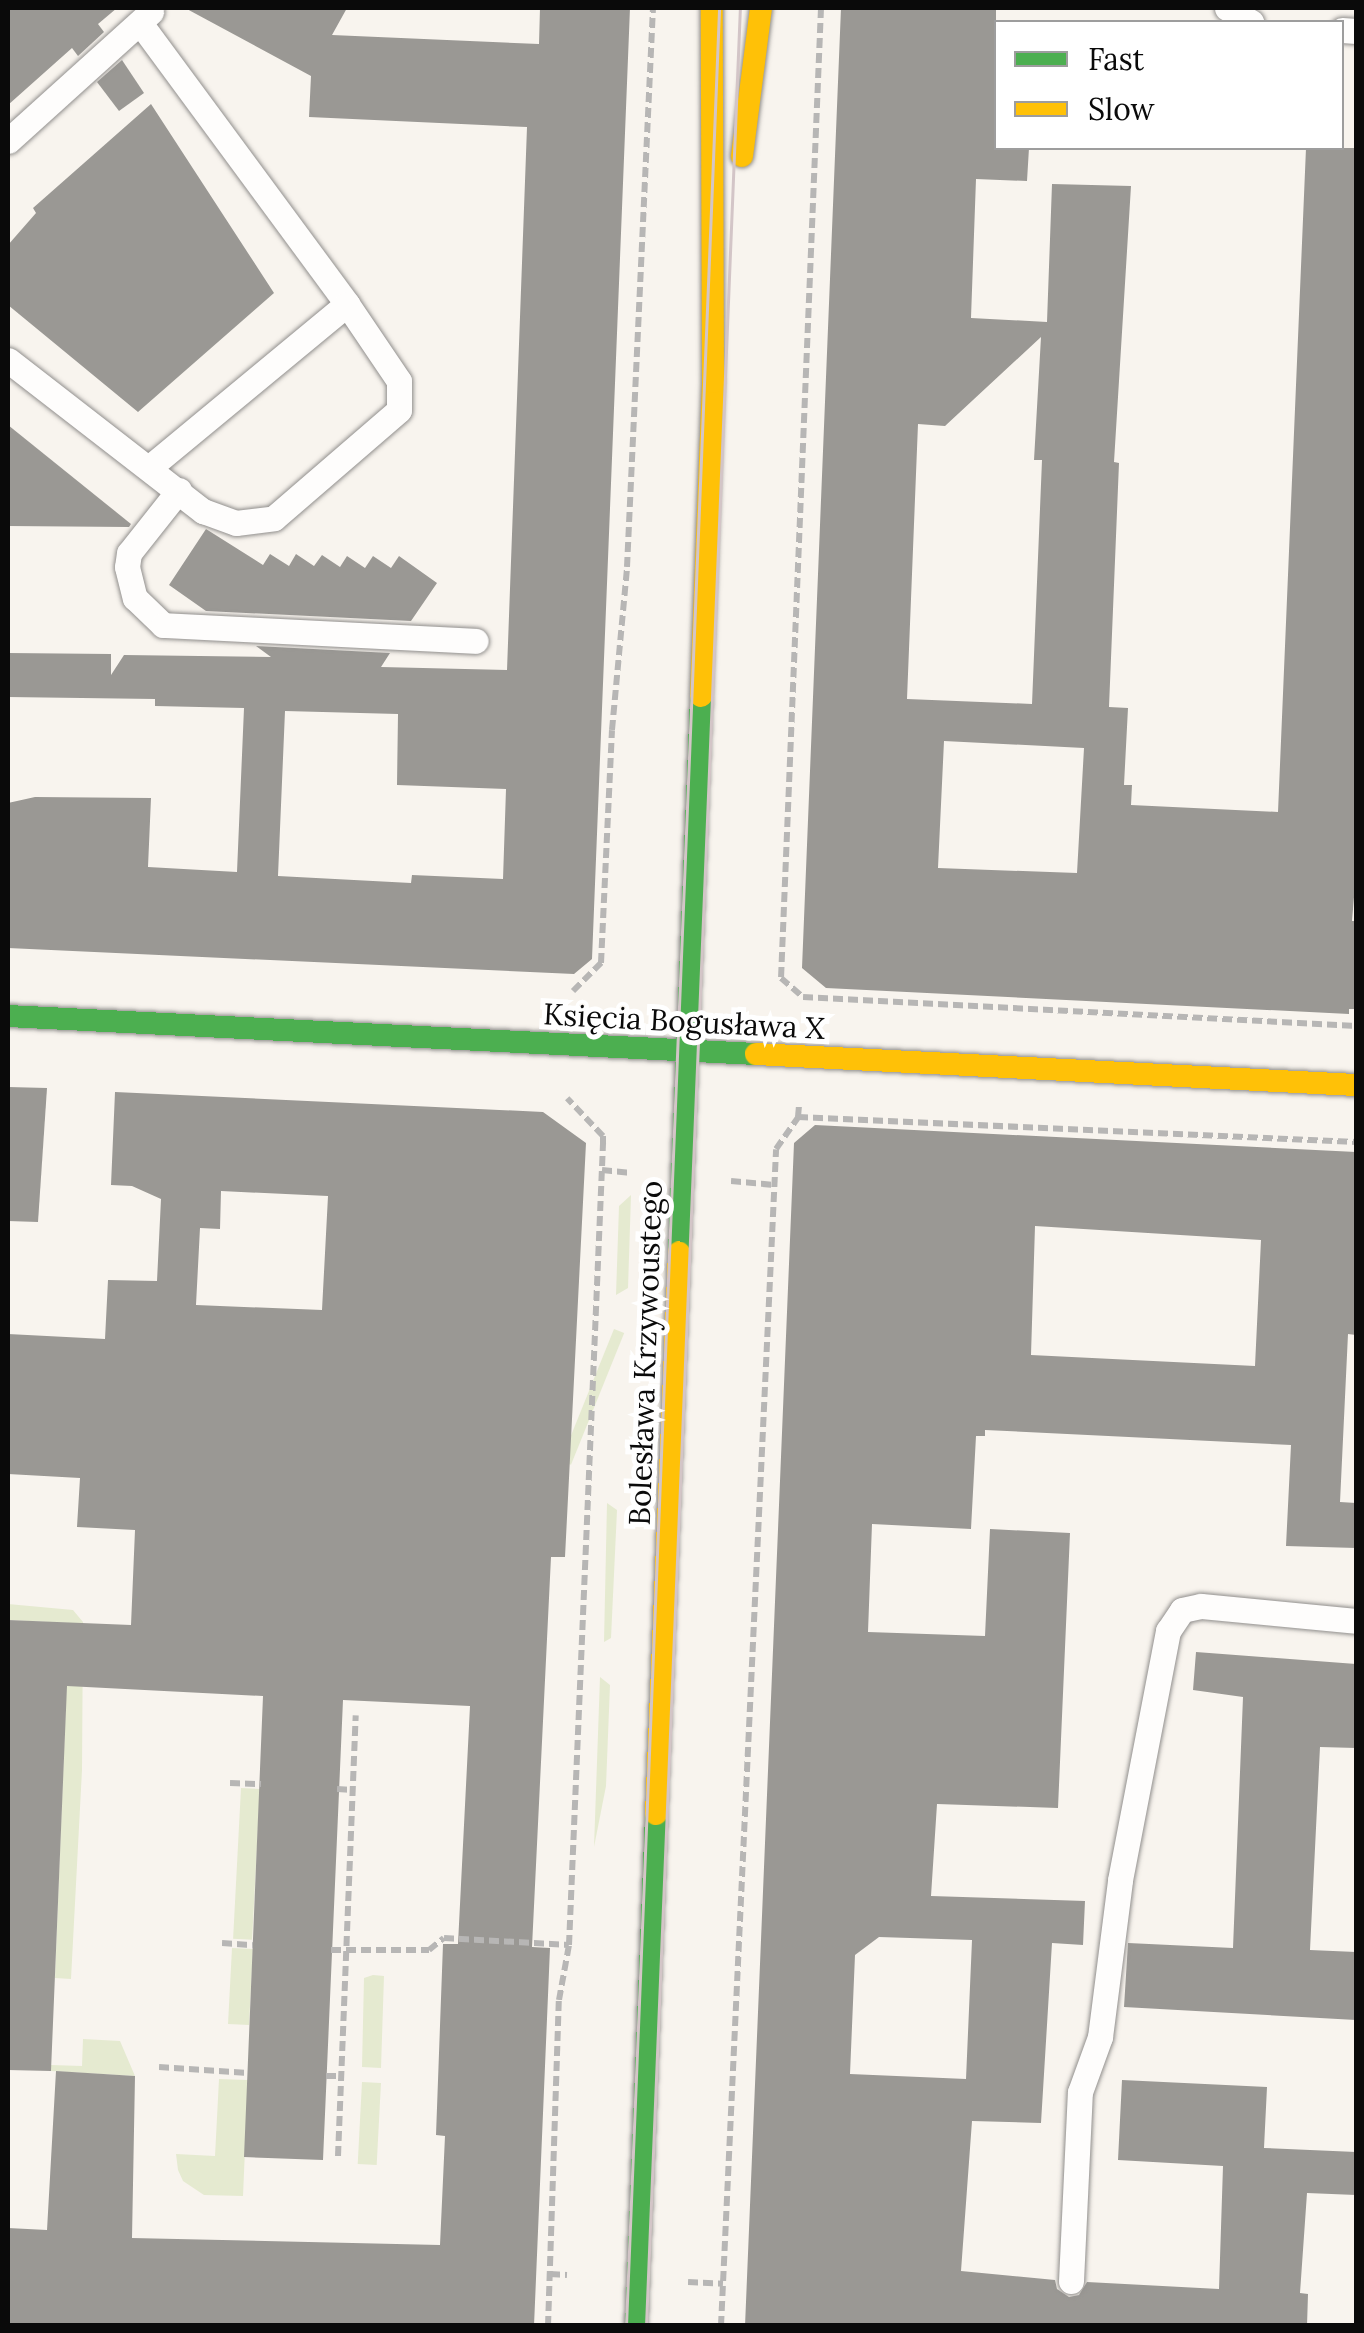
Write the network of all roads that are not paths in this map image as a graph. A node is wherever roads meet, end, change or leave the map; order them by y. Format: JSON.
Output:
{"nodes":[{"id":1,"x":715,"y":8,"type":"edge"},
{"id":2,"x":740,"y":8,"type":"edge"},
{"id":3,"x":760,"y":8,"type":"edge"},
{"id":4,"x":8,"y":141,"type":"edge"},
{"id":5,"x":713,"y":146,"type":"joint"},
{"id":6,"x":730,"y":256,"type":"junction"},
{"id":7,"x":346,"y":304,"type":"junction"},
{"id":8,"x":8,"y":360,"type":"edge"},
{"id":9,"x":714,"y":382,"type":"junction"},
{"id":10,"x":150,"y":467,"type":"junction"},
{"id":11,"x":179,"y":490,"type":"junction"},
{"id":12,"x":476,"y":641,"type":"dead end"},
{"id":13,"x":8,"y":1016,"type":"edge"},
{"id":14,"x":687,"y":1050,"type":"junction"},
{"id":15,"x":1356,"y":1084,"type":"edge"},
{"id":16,"x":1356,"y":1622,"type":"edge"},
{"id":17,"x":1071,"y":2281,"type":"dead end"},
{"id":18,"x":636,"y":2326,"type":"edge"}],
"edges":[{"from":1,"to":5,"type":"lane"},
{"from":2,"to":6,"type":"lane"},
{"from":3,"to":6,"type":"street","name":"Bolesława Krzywoustego"},
{"from":4,"to":7,"type":"lane"},
{"from":5,"to":9,"type":"street","name":"Bolesława Krzywoustego"},
{"from":6,"to":9,"type":"street","name":"Bolesława Krzywoustego"},
{"from":7,"to":10,"type":"lane"},
{"from":7,"to":11,"type":"lane"},
{"from":8,"to":10,"type":"lane"},
{"from":9,"to":14,"type":"street","name":"Bolesława Krzywoustego"},
{"from":10,"to":11,"type":"lane"},
{"from":11,"to":12,"type":"lane"},
{"from":13,"to":14,"type":"street","name":"Księcia Bogusława X"},
{"from":14,"to":15,"type":"street","name":"Księcia Bogusława X"},
{"from":14,"to":18,"type":"street","name":"Bolesława Krzywoustego"},
{"from":16,"to":17,"type":"lane"}]}
